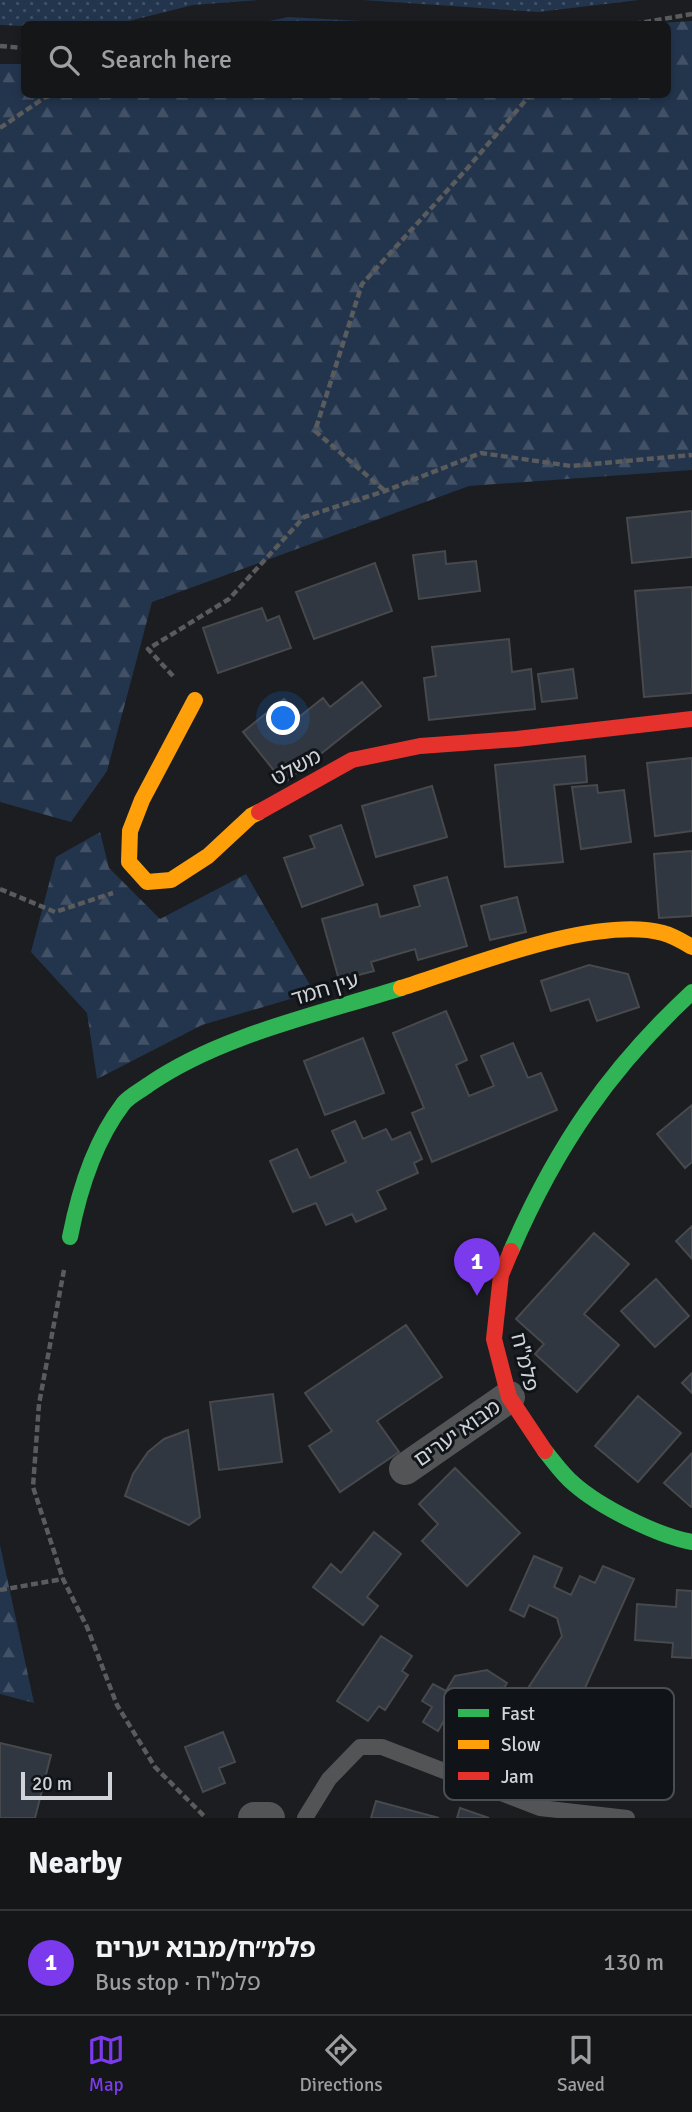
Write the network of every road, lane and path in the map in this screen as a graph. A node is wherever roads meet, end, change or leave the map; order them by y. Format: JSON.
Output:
{"nodes":[{"id":1,"x":692,"y":14,"type":"edge"},
{"id":2,"x":651,"y":21,"type":"edge"},
{"id":3,"x":0,"y":46,"type":"edge"},
{"id":4,"x":21,"y":48,"type":"edge"},
{"id":5,"x":44,"y":98,"type":"edge"},
{"id":6,"x":528,"y":98,"type":"edge"},
{"id":7,"x":0,"y":128,"type":"edge"},
{"id":8,"x":692,"y":455,"type":"edge"},
{"id":9,"x":385,"y":491,"type":"junction"},
{"id":10,"x":195,"y":700,"type":"joint"},
{"id":11,"x":692,"y":719,"type":"edge"},
{"id":12,"x":147,"y":882,"type":"junction"},
{"id":13,"x":0,"y":889,"type":"edge"},
{"id":14,"x":692,"y":947,"type":"edge"},
{"id":15,"x":692,"y":992,"type":"edge"},
{"id":16,"x":70,"y":1237,"type":"joint"},
{"id":17,"x":509,"y":1397,"type":"junction"},
{"id":18,"x":405,"y":1469,"type":"dead end"},
{"id":19,"x":692,"y":1542,"type":"edge"},
{"id":20,"x":63,"y":1579,"type":"junction"},
{"id":21,"x":0,"y":1590,"type":"edge"},
{"id":22,"x":444,"y":1771,"type":"edge"},
{"id":23,"x":519,"y":1800,"type":"edge"},
{"id":24,"x":205,"y":1818,"type":"edge"},
{"id":25,"x":254,"y":1818,"type":"edge"},
{"id":26,"x":269,"y":1818,"type":"edge"},
{"id":27,"x":305,"y":1818,"type":"edge"},
{"id":28,"x":627,"y":1818,"type":"edge"}],
"edges":[{"from":1,"to":2,"type":"path"},
{"from":3,"to":4,"type":"path"},
{"from":5,"to":7,"type":"path"},
{"from":6,"to":9,"type":"path"},
{"from":8,"to":9,"type":"path"},
{"from":9,"to":10,"type":"path"},
{"from":10,"to":12,"type":"street"},
{"from":11,"to":12,"type":"street","name":"משלט"},
{"from":12,"to":13,"type":"path"},
{"from":14,"to":16,"type":"street","name":"עין חמד"},
{"from":15,"to":17,"type":"street","name":"פלמ\"ח"},
{"from":16,"to":20,"type":"path"},
{"from":17,"to":18,"type":"street","name":"מבוא יערים"},
{"from":17,"to":19,"type":"street","name":"פלמ\"ח"},
{"from":20,"to":21,"type":"path"},
{"from":20,"to":24,"type":"path"},
{"from":22,"to":27,"type":"lane"},
{"from":23,"to":28,"type":"lane"},
{"from":25,"to":26,"type":"street"}]}
